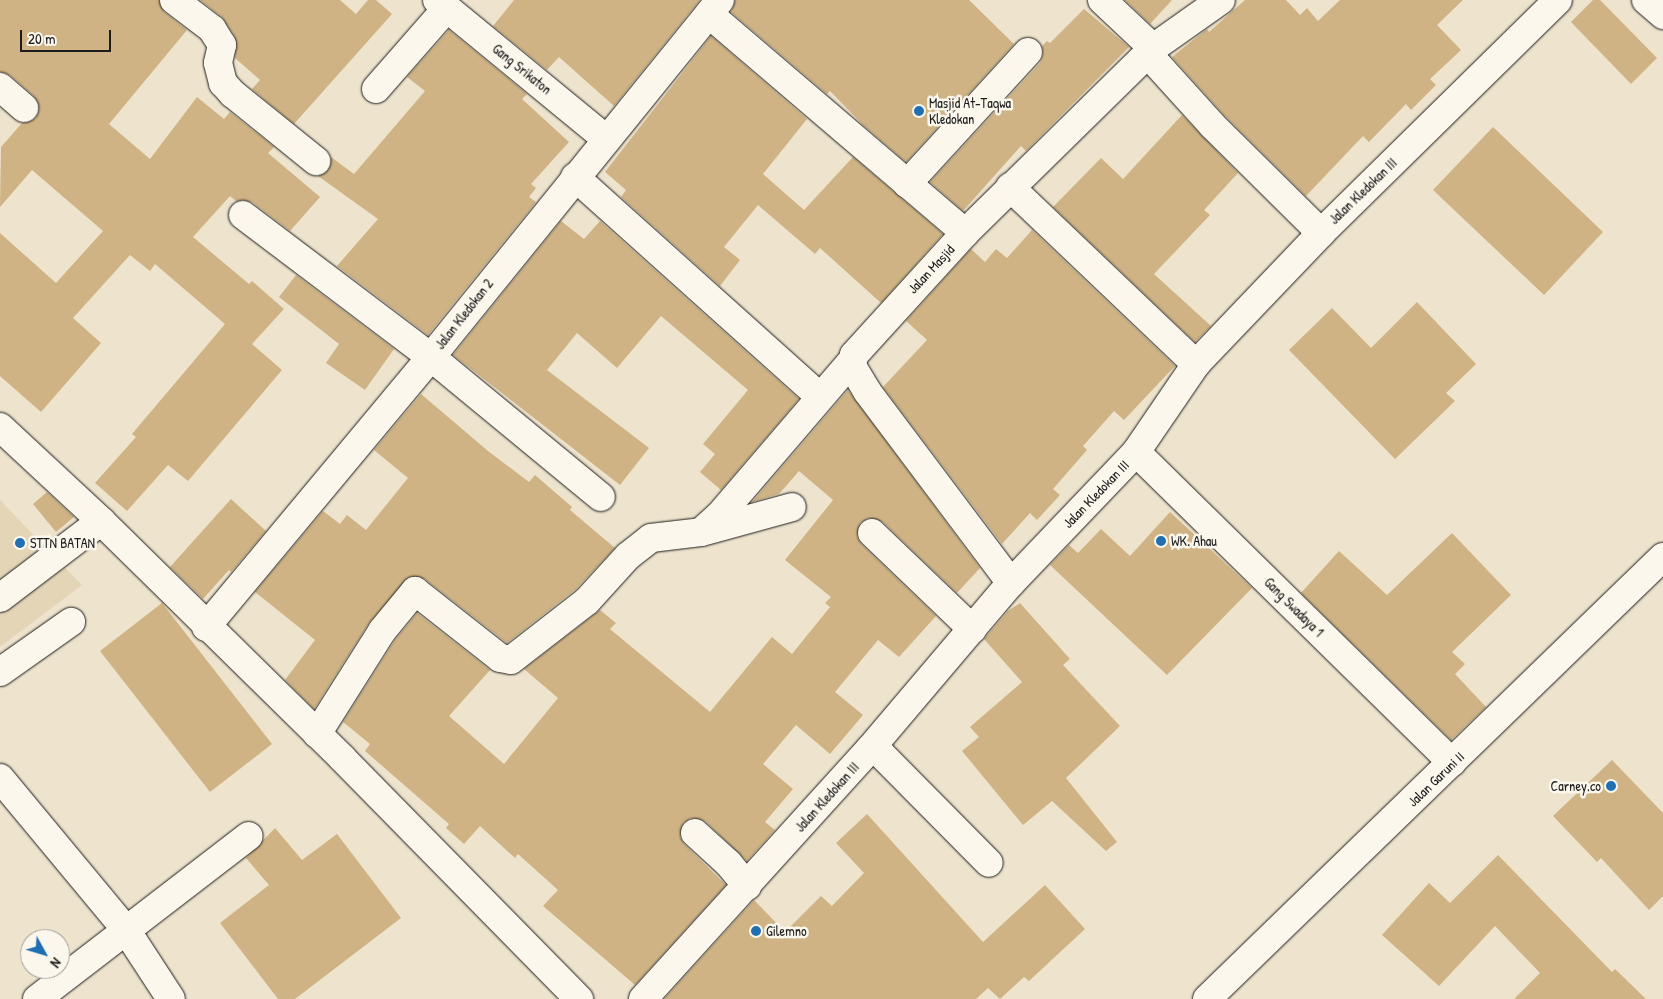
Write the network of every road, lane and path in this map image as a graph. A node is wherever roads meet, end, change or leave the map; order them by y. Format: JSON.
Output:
{"nodes":[{"id":1,"x":174,"y":0,"type":"edge"},
{"id":2,"x":1102,"y":0,"type":"edge"},
{"id":3,"x":1221,"y":0,"type":"edge"},
{"id":4,"x":1558,"y":0,"type":"edge"},
{"id":5,"x":1646,"y":0,"type":"edge"},
{"id":6,"x":442,"y":4,"type":"edge"},
{"id":7,"x":714,"y":7,"type":"edge"},
{"id":8,"x":1663,"y":15,"type":"edge"},
{"id":9,"x":1150,"y":50,"type":"junction"},
{"id":10,"x":1028,"y":52,"type":"dead end"},
{"id":11,"x":0,"y":87,"type":"edge"},
{"id":12,"x":376,"y":89,"type":"dead end"},
{"id":13,"x":24,"y":108,"type":"dead end"},
{"id":14,"x":606,"y":139,"type":"junction"},
{"id":15,"x":316,"y":161,"type":"dead end"},
{"id":16,"x":575,"y":177,"type":"junction"},
{"id":17,"x":908,"y":184,"type":"junction"},
{"id":18,"x":1010,"y":187,"type":"junction"},
{"id":19,"x":243,"y":215,"type":"dead end"},
{"id":20,"x":965,"y":233,"type":"junction"},
{"id":21,"x":1321,"y":233,"type":"junction"},
{"id":22,"x":431,"y":357,"type":"junction"},
{"id":23,"x":852,"y":361,"type":"junction"},
{"id":24,"x":1196,"y":364,"type":"junction"},
{"id":25,"x":819,"y":396,"type":"junction"},
{"id":26,"x":0,"y":427,"type":"edge"},
{"id":27,"x":1136,"y":452,"type":"junction"},
{"id":28,"x":601,"y":497,"type":"dead end"},
{"id":29,"x":792,"y":507,"type":"dead end"},
{"id":30,"x":101,"y":521,"type":"junction"},
{"id":31,"x":701,"y":532,"type":"junction"},
{"id":32,"x":872,"y":533,"type":"dead end"},
{"id":33,"x":1663,"y":557,"type":"edge"},
{"id":34,"x":1012,"y":583,"type":"junction"},
{"id":35,"x":0,"y":598,"type":"edge"},
{"id":36,"x":71,"y":622,"type":"dead end"},
{"id":37,"x":206,"y":627,"type":"junction"},
{"id":38,"x":972,"y":629,"type":"junction"},
{"id":39,"x":0,"y":672,"type":"edge"},
{"id":40,"x":317,"y":734,"type":"junction"},
{"id":41,"x":870,"y":749,"type":"junction"},
{"id":42,"x":1452,"y":763,"type":"junction"},
{"id":43,"x":0,"y":778,"type":"edge"},
{"id":44,"x":695,"y":833,"type":"dead end"},
{"id":45,"x":249,"y":836,"type":"dead end"},
{"id":46,"x":989,"y":863,"type":"dead end"},
{"id":47,"x":747,"y":886,"type":"junction"},
{"id":48,"x":126,"y":930,"type":"junction"},
{"id":49,"x":37,"y":999,"type":"edge"},
{"id":50,"x":171,"y":999,"type":"edge"},
{"id":51,"x":579,"y":999,"type":"edge"},
{"id":52,"x":643,"y":999,"type":"edge"},
{"id":53,"x":1207,"y":999,"type":"edge"}],
"edges":[{"from":1,"to":15,"type":"street"},
{"from":2,"to":9,"type":"street"},
{"from":3,"to":9,"type":"street","name":"Jalan Masjid"},
{"from":4,"to":21,"type":"street","name":"Jalan Kledokan III"},
{"from":5,"to":8,"type":"street"},
{"from":6,"to":12,"type":"street"},
{"from":6,"to":14,"type":"street","name":"Gang Srikaton"},
{"from":7,"to":14,"type":"street","name":"Jalan Kledokan 2"},
{"from":7,"to":17,"type":"street"},
{"from":9,"to":18,"type":"street","name":"Jalan Masjid"},
{"from":9,"to":21,"type":"street"},
{"from":10,"to":17,"type":"street"},
{"from":11,"to":13,"type":"street"},
{"from":14,"to":16,"type":"street","name":"Jalan Kledokan 2"},
{"from":16,"to":22,"type":"street","name":"Jalan Kledokan 2"},
{"from":16,"to":25,"type":"street"},
{"from":17,"to":20,"type":"street"},
{"from":18,"to":20,"type":"street","name":"Jalan Masjid"},
{"from":18,"to":24,"type":"street"},
{"from":19,"to":22,"type":"street"},
{"from":20,"to":23,"type":"street","name":"Jalan Masjid"},
{"from":21,"to":24,"type":"street","name":"Jalan Kledokan III"},
{"from":22,"to":28,"type":"street"},
{"from":22,"to":37,"type":"street","name":"Jalan Kledokan 2"},
{"from":23,"to":25,"type":"street","name":"Jalan Masjid"},
{"from":23,"to":34,"type":"street"},
{"from":24,"to":27,"type":"street","name":"Jalan Kledokan III"},
{"from":25,"to":31,"type":"street","name":"Jalan Masjid"},
{"from":26,"to":30,"type":"street"},
{"from":27,"to":34,"type":"street","name":"Jalan Kledokan III"},
{"from":27,"to":42,"type":"street","name":"Gang Swadaya 1"},
{"from":29,"to":31,"type":"street"},
{"from":30,"to":35,"type":"street"},
{"from":30,"to":37,"type":"street"},
{"from":31,"to":40,"type":"street"},
{"from":32,"to":38,"type":"street"},
{"from":33,"to":42,"type":"street","name":"Jalan Garuni II"},
{"from":34,"to":38,"type":"street","name":"Jalan Kledokan III"},
{"from":36,"to":39,"type":"street"},
{"from":37,"to":40,"type":"street"},
{"from":38,"to":41,"type":"street","name":"Jalan Kledokan III"},
{"from":40,"to":51,"type":"street"},
{"from":41,"to":46,"type":"street"},
{"from":41,"to":47,"type":"street","name":"Jalan Kledokan III"},
{"from":42,"to":53,"type":"street","name":"Jalan Garuni II"},
{"from":43,"to":48,"type":"street"},
{"from":44,"to":47,"type":"street"},
{"from":45,"to":48,"type":"street"},
{"from":47,"to":52,"type":"street","name":"Jalan Kledokan III"},
{"from":48,"to":49,"type":"street"},
{"from":48,"to":50,"type":"street"}]}
